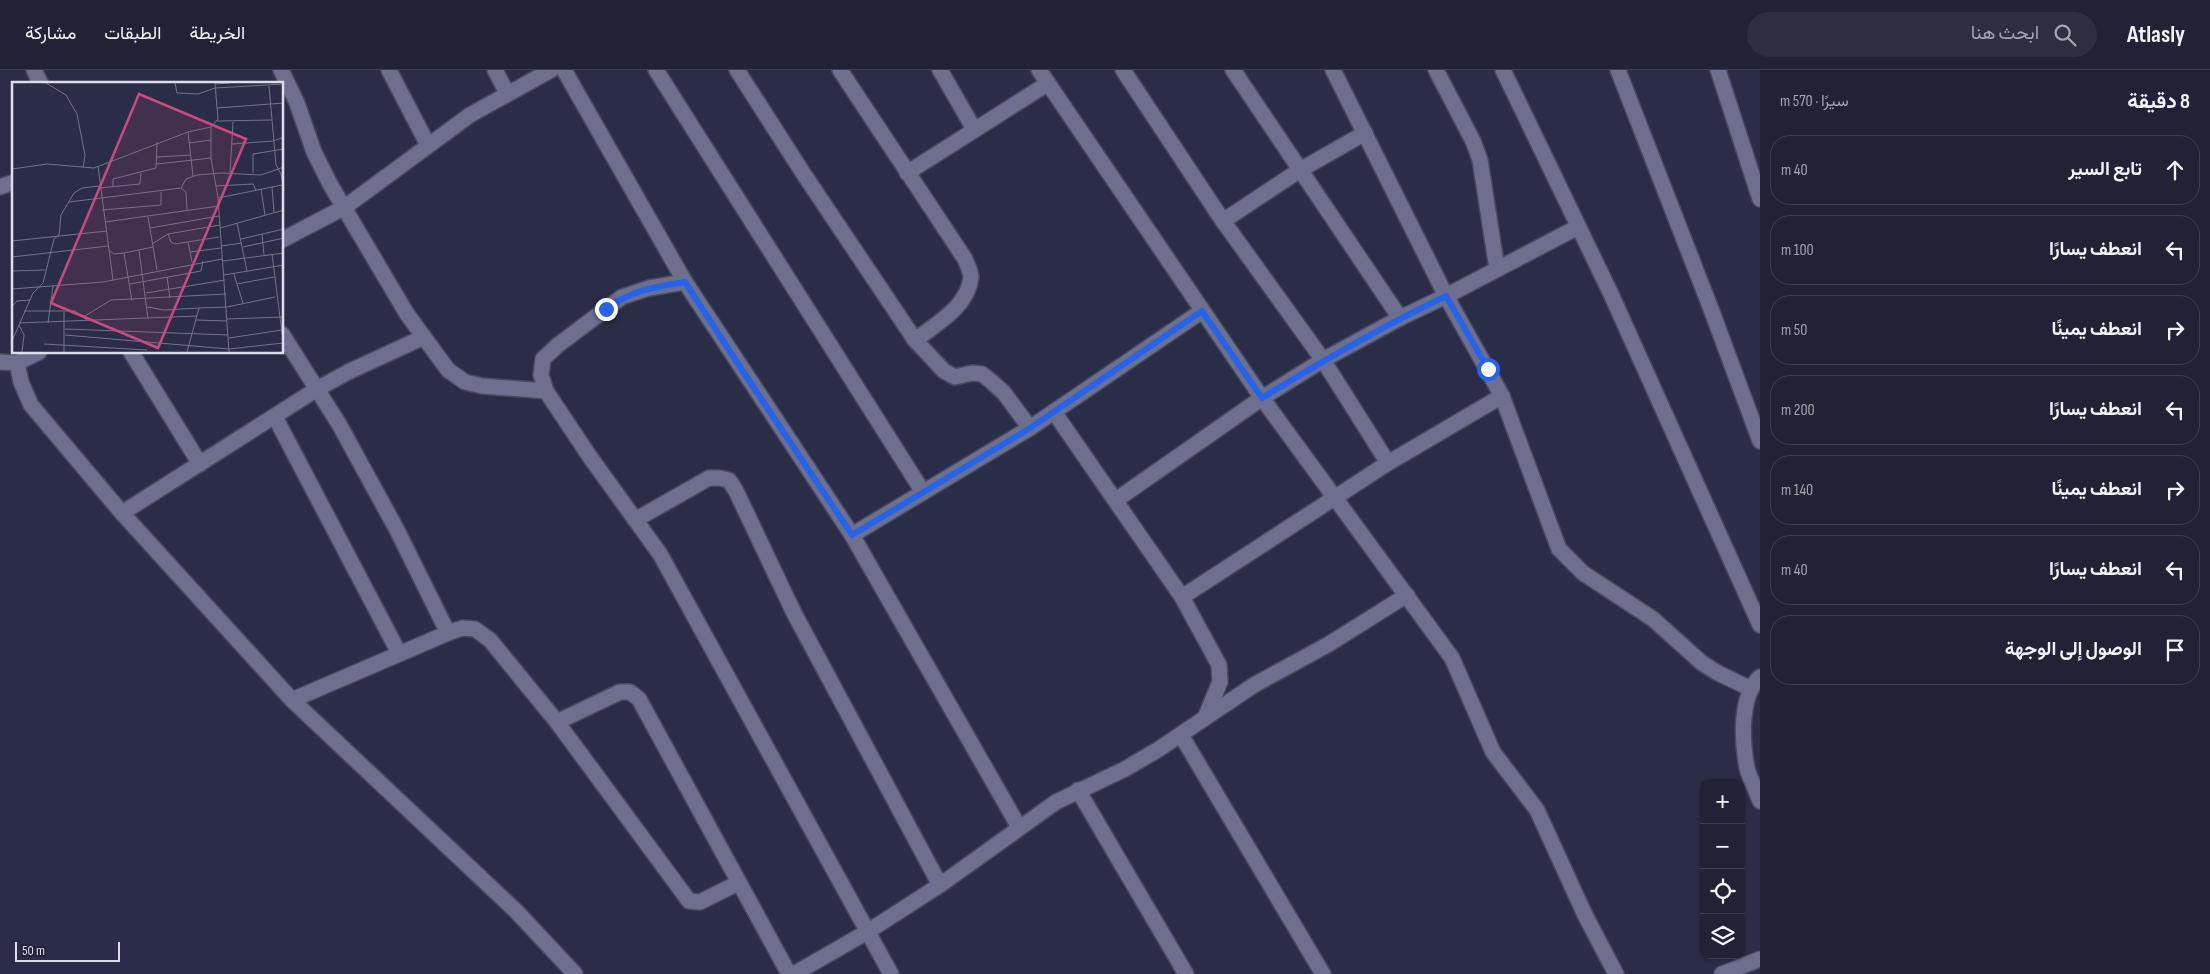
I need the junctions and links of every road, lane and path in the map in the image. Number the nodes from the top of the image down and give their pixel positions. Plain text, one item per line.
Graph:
1 (34, 70) edge
2 (389, 70) edge
3 (495, 70) edge
4 (550, 70) edge
5 (564, 70) edge
6 (656, 70) edge
7 (737, 70) edge
8 (840, 70) edge
9 (940, 70) edge
10 (1039, 70) edge
11 (1123, 70) edge
12 (1233, 70) edge
13 (1333, 70) edge
14 (1436, 70) edge
15 (1503, 70) edge
16 (1618, 70) edge
17 (1718, 70) edge
18 (283, 78) edge
19 (40, 82) edge
20 (1047, 84) junction
21 (507, 93) junction
22 (974, 129) junction
23 (1365, 133) junction
24 (428, 145) junction
25 (1754, 161) edge
26 (1300, 170) junction
27 (907, 173) junction
28 (12, 183) edge
29 (0, 187) edge
30 (1760, 199) edge
31 (345, 207) junction
32 (1223, 221) junction
33 (1578, 227) junction
34 (284, 239) edge
35 (1497, 269) junction
36 (685, 282) junction
37 (1446, 296) junction
38 (1202, 311) junction
39 (1400, 318) junction
40 (284, 337) edge
41 (424, 337) junction
42 (915, 340) junction
43 (35, 354) edge
44 (132, 354) edge
45 (1323, 360) junction
46 (0, 362) edge
47 (17, 363) junction
48 (317, 389) junction
49 (546, 391) junction
50 (1502, 396) junction
51 (1262, 398) junction
52 (1054, 412) junction
53 (275, 417) junction
54 (1030, 428) junction
55 (1760, 441) edge
56 (1388, 463) junction
57 (200, 464) junction
58 (923, 492) junction
59 (1335, 498) junction
60 (1116, 500) junction
61 (122, 514) junction
62 (635, 520) junction
63 (852, 535) junction
64 (1407, 595) junction
65 (1182, 597) junction
66 (1760, 625) edge
67 (448, 633) junction
68 (399, 653) junction
69 (1756, 683) edge
70 (292, 700) junction
71 (1205, 718) junction
72 (557, 722) junction
73 (1181, 735) junction
74 (1078, 790) junction
75 (1760, 801) edge
76 (1018, 827) junction
77 (738, 883) junction
78 (940, 885) junction
79 (867, 932) junction
80 (1760, 959) edge
81 (575, 974) edge
82 (789, 974) edge
83 (794, 974) edge
84 (891, 974) edge
85 (1186, 974) edge
86 (1323, 974) edge
87 (1616, 974) edge
88 (1722, 974) edge

1 - 19 street
2 - 24 street
3 - 21 street
4 - 21 street
5 - 36 street
6 - 58 street
7 - 42 street
8 - 27 street
9 - 22 street
10 - 20 street
11 - 32 street
12 - 26 street
13 - 23 street
14 - 35 street
15 - 33 street
16 - 55 street
17 - 25 street
18 - 31 street
20 - 22 street
20 - 38 street
21 - 24 street
22 - 27 street
23 - 26 street
23 - 37 street
24 - 31 street
25 - 30 street
26 - 32 street
26 - 39 street
27 - 42 street
28 - 29 street
31 - 34 street
31 - 41 street
32 - 45 street
33 - 35 street
33 - 66 street
35 - 37 street
36 - 49 street
36 - 63 street
37 - 39 street
37 - 50 street
38 - 51 street
38 - 52 street
39 - 45 street
40 - 48 street
41 - 48 street
41 - 49 street
42 - 54 street
43 - 47 street
44 - 57 street
45 - 51 street
45 - 56 street
46 - 47 street
47 - 61 street
48 - 53 street
48 - 67 street
49 - 62 street
50 - 56 street
50 - 69 street
51 - 59 street
51 - 60 street
52 - 54 street
52 - 60 street
53 - 57 street
53 - 68 street
54 - 58 street
56 - 59 street
57 - 61 street
58 - 63 street
59 - 64 street
59 - 65 street
60 - 65 street
61 - 70 street
62 - 78 street
62 - 79 street
63 - 76 street
64 - 71 street
64 - 87 street
65 - 71 street
67 - 68 street
67 - 72 street
68 - 70 street
69 - 75 street
70 - 81 street
71 - 73 street
72 - 77 street
72 - 77 street
73 - 74 street
73 - 86 street
74 - 76 street
74 - 85 street
76 - 78 street
77 - 82 street
78 - 79 street
79 - 83 street
79 - 84 street
80 - 88 street

